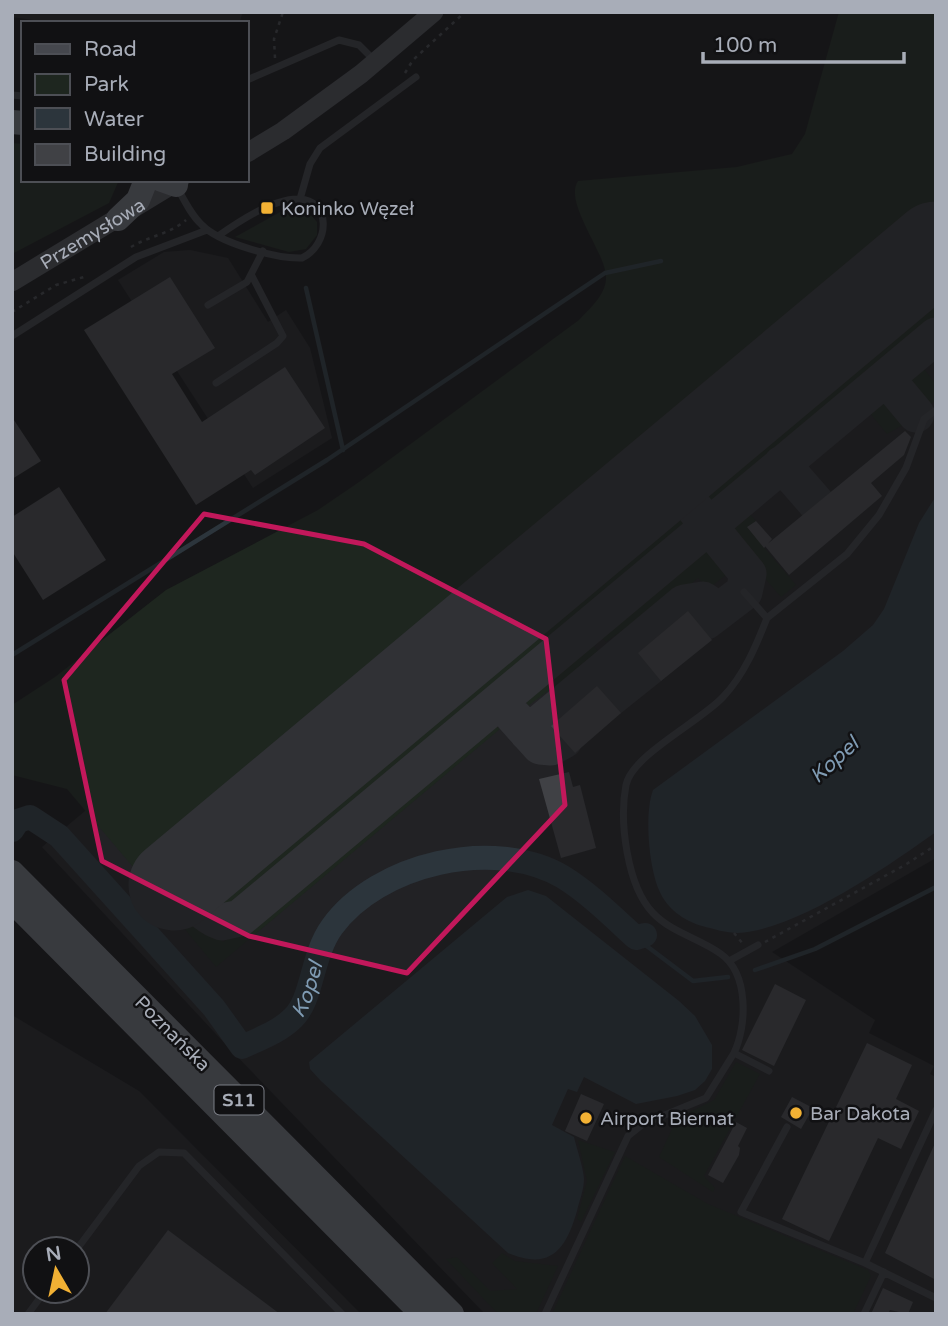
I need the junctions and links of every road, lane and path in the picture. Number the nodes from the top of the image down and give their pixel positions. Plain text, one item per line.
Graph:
1 (283, 12) edge
2 (434, 12) edge
3 (465, 12) edge
4 (376, 62) junction
5 (278, 68) junction
6 (413, 79) joint
7 (248, 80) edge
8 (302, 115) junction
9 (248, 140) edge
10 (248, 152) edge
11 (145, 182) edge
12 (177, 182) edge
13 (179, 182) edge
14 (300, 199) junction
15 (118, 219) junction
16 (187, 220) dead end
17 (207, 230) junction
18 (218, 236) junction
19 (124, 251) dead end
20 (263, 251) junction
21 (93, 271) dead end
22 (252, 276) junction
23 (12, 282) edge
24 (208, 305) dead end
25 (12, 312) edge
26 (12, 335) edge
27 (216, 383) dead end
28 (936, 410) edge
29 (744, 592) dead end
30 (767, 618) junction
31 (936, 845) edge
32 (17, 886) edge
33 (758, 945) joint
34 (729, 961) junction
35 (734, 1053) junction
36 (769, 1071) dead end
37 (936, 1111) edge
38 (787, 1127) dead end
39 (87, 1235) edge
40 (865, 1263) junction
41 (884, 1272) junction
42 (936, 1298) edge
43 (342, 1314) edge
44 (422, 1314) edge
45 (452, 1314) edge
46 (545, 1314) edge
47 (864, 1314) edge

1 - 5 path
2 - 4 street
3 - 6 path
4 - 5 lane
4 - 8 street
5 - 7 lane
6 - 14 lane
8 - 9 street
8 - 10 street
11 - 15 highway
12 - 15 street, Przemysłowa
13 - 17 lane
14 - 18 lane
14 - 20 lane
15 - 23 street, Przemysłowa
16 - 19 path
17 - 18 lane
17 - 26 lane
18 - 20 lane
20 - 22 lane
21 - 25 path
22 - 24 lane
22 - 27 lane
28 - 30 lane
29 - 30 lane
30 - 34 lane
31 - 33 path
32 - 44 highway, Poznańska / S11
32 - 45 highway, Poznańska / S11
33 - 34 lane
34 - 35 lane
35 - 36 lane
35 - 46 lane
37 - 40 lane
38 - 40 lane
39 - 43 lane
40 - 41 lane
41 - 42 lane
41 - 47 lane

